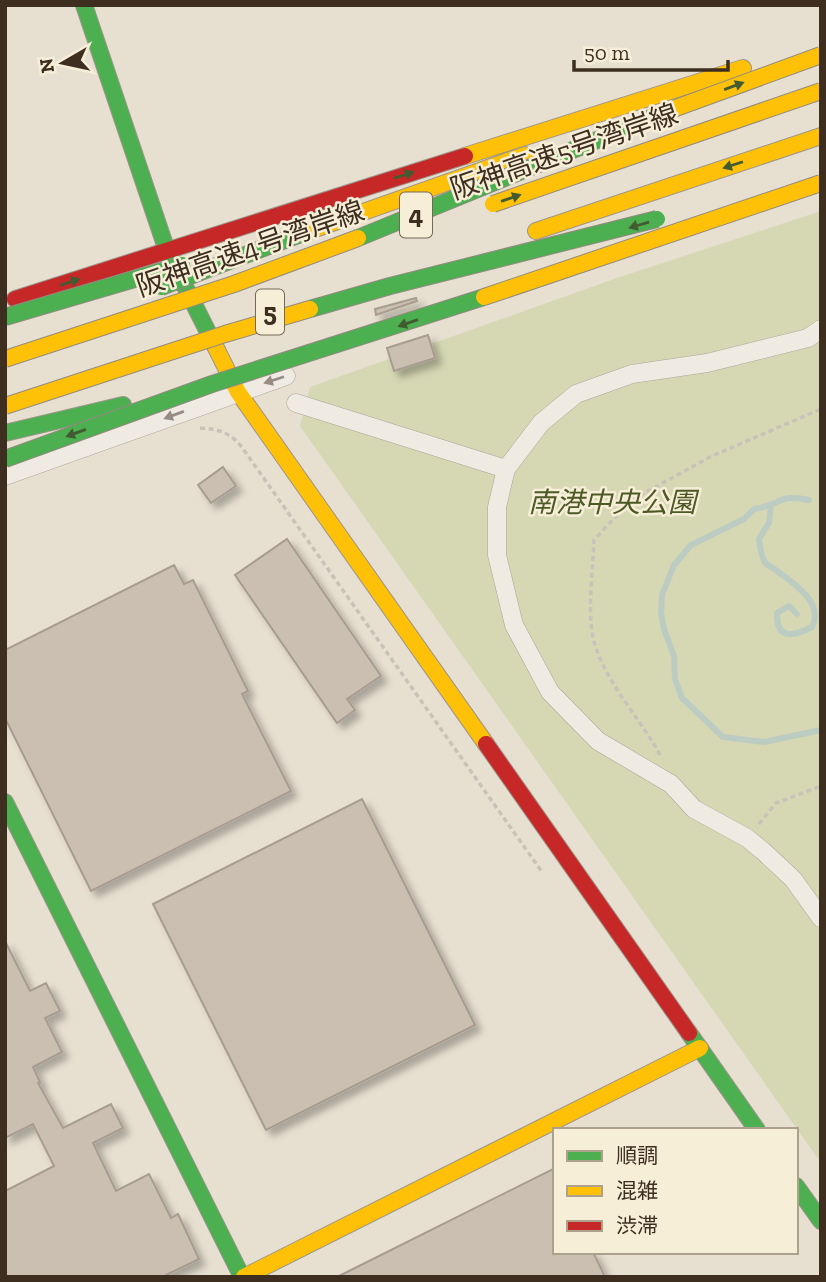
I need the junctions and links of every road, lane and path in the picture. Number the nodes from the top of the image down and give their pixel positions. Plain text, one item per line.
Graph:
1 (84, 5) edge
2 (821, 41) edge
3 (821, 55) edge
4 (723, 75) junction
5 (821, 90) edge
6 (821, 136) edge
7 (821, 167) edge
8 (821, 183) edge
9 (821, 195) edge
10 (701, 207) dead end
11 (481, 208) dead end
12 (677, 214) dead end
13 (442, 221) dead end
14 (523, 234) dead end
15 (298, 235) junction
16 (497, 243) dead end
17 (167, 251) junction
18 (149, 292) dead end
19 (5, 302) edge
20 (5, 317) edge
21 (821, 329) edge
22 (426, 330) dead end
23 (386, 343) dead end
24 (5, 359) edge
25 (5, 368) edge
26 (212, 384) junction
27 (238, 392) junction
28 (5, 397) edge
29 (296, 402) dead end
30 (5, 406) edge
31 (821, 409) edge
32 (194, 429) dead end
33 (5, 433) edge
34 (5, 459) edge
35 (506, 469) junction
36 (5, 476) edge
37 (671, 784) junction
38 (821, 786) edge
39 (5, 802) edge
40 (747, 838) junction
41 (542, 872) dead end
42 (821, 918) edge
43 (700, 1048) junction
44 (756, 1128) edge
45 (798, 1189) edge
46 (821, 1221) edge
47 (243, 1277) edge

1 - 17 main road
2 - 4 main road
24 -> 3 main road, 阪神高速4号湾岸線 / 4, bridge
4 - 15 main road
17 -> 4 main road
11 -> 5 main road, 阪神高速5号湾岸線, bridge
6 -> 14 main road
7 - 10 main road
8 -> 26 main road, bridge
9 - 22 street
12 -> 30 main road, 4, bridge
13 - 25 main road, 阪神高速5号湾岸線 / 5
15 - 18 main road, bridge
15 - 20 main road, bridge
16 - 28 main road, 5
19 -> 17 main road
17 - 27 main road
21 - 35 street
23 -> 27 street
26 - 33 main road, bridge
26 -> 34 main road, bridge
27 -> 36 street
27 - 43 main road
29 - 35 street
31 - 37 path
32 - 41 path
35 - 37 street
37 - 40 street
38 - 40 path
39 - 47 main road
40 - 42 street
43 - 44 main road
43 - 47 main road
45 - 46 main road

